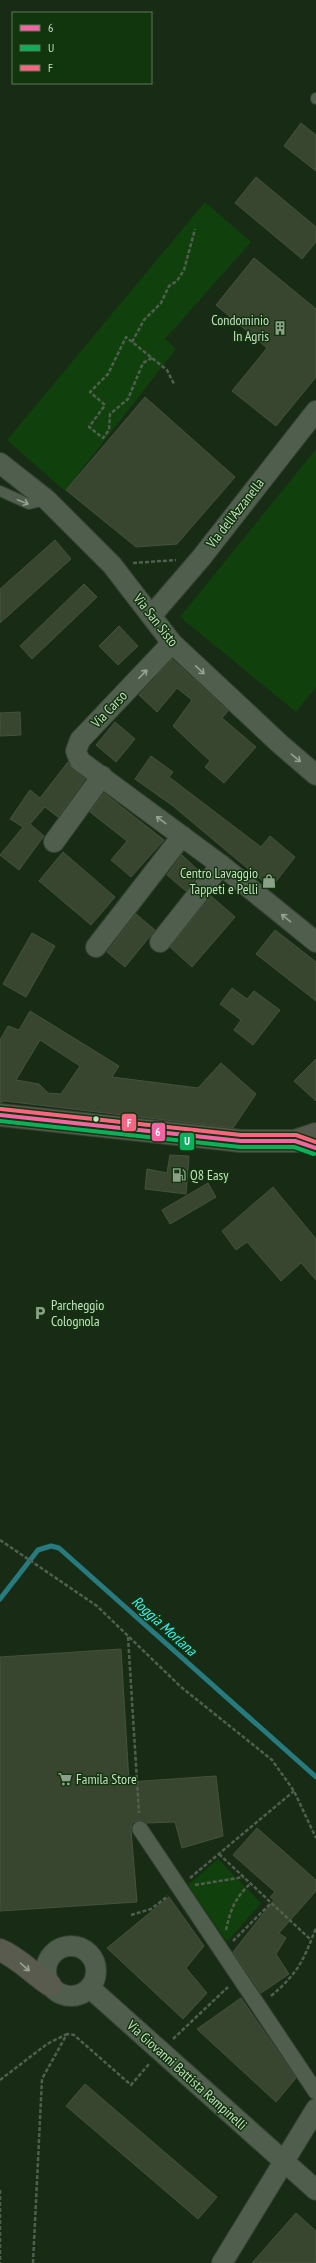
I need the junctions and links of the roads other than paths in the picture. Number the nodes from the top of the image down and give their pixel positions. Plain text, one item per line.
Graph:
1 (316, 410) edge
2 (0, 463) edge
3 (0, 491) edge
4 (47, 500) junction
5 (152, 615) junction
6 (172, 643) junction
7 (316, 775) edge
8 (102, 776) junction
9 (182, 836) junction
10 (54, 842) dead end
11 (221, 865) junction
12 (160, 942) dead end
13 (316, 942) edge
14 (96, 947) dead end
15 (0, 1115) edge
16 (316, 1134) edge
17 (295, 1141) junction
18 (316, 1148) edge
19 (140, 1829) road end
20 (0, 1950) edge
21 (50, 1985) junction
22 (90, 1988) junction
23 (316, 2092) edge
24 (316, 2109) edge
25 (284, 2161) junction
26 (316, 2190) edge
27 (222, 2263) edge

1 - 5 street, Via dell'Azzanella
2 - 4 street, Via San Sisto
3 -> 4 lane
4 - 5 street, Via San Sisto
5 - 6 street, Via San Sisto
6 -> 7 street, Via San Sisto
8 -> 6 street, Via Carso
9 -> 8 street, Via Carso
8 - 10 street
9 - 11 street, Via Carso
9 - 14 street
11 - 12 street
13 -> 11 street, Via Carso
15 - 17 main road
16 - 17 main road
17 - 18 main road
19 - 23 street
20 -> 21 highway
21 - 22 street
21 - 22 street
22 - 25 street, Via Giovanni Battista Rampinelli
24 - 25 street
25 - 26 street, Via Giovanni Battista Rampinelli
25 - 27 street

